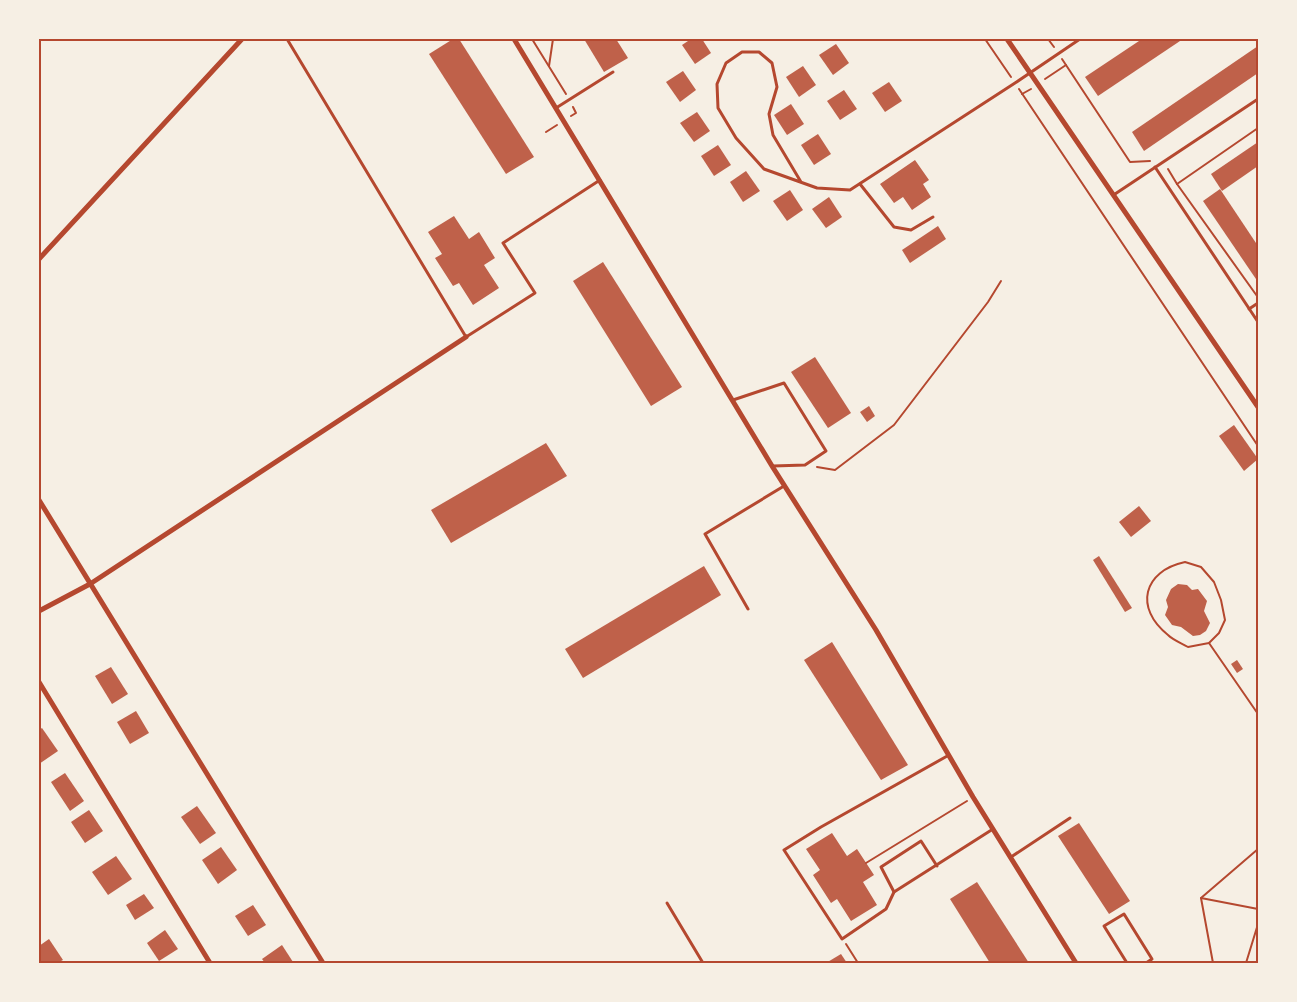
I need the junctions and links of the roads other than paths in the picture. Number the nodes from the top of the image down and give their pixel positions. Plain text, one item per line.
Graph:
1 (242, 39) edge
2 (287, 39) edge
3 (514, 39) edge
4 (1007, 39) edge
5 (1080, 39) edge
6 (613, 72) dead end
7 (1032, 72) junction
8 (1258, 99) edge
9 (556, 108) junction
10 (1155, 167) junction
11 (600, 180) junction
12 (801, 182) junction
13 (860, 184) junction
14 (1115, 194) junction
15 (933, 217) dead end
16 (39, 259) edge
17 (1258, 303) edge
18 (1249, 310) junction
19 (1258, 322) edge
20 (466, 338) junction
21 (733, 400) junction
22 (1258, 407) edge
23 (772, 466) junction
24 (784, 486) junction
25 (39, 500) edge
26 (90, 584) junction
27 (748, 609) dead end
28 (39, 611) edge
29 (39, 682) edge
30 (949, 755) junction
31 (1070, 818) dead end
32 (994, 828) junction
33 (1011, 857) junction
34 (937, 866) junction
35 (894, 892) junction
36 (667, 903) dead end
37 (210, 963) edge
38 (323, 963) edge
39 (703, 963) edge
40 (1076, 963) edge
41 (1127, 963) edge
42 (1146, 963) edge

1 - 16 street
2 - 20 lane
3 - 9 street
4 - 7 street
5 - 7 lane
6 - 9 lane
7 - 13 lane
7 - 14 street
8 - 10 lane
9 - 11 street
10 - 14 lane
10 - 18 lane
11 - 20 lane
11 - 21 street
12 - 12 lane
12 - 13 lane
13 - 15 lane
14 - 22 street
17 - 18 lane
18 - 19 lane
20 - 26 street
21 - 23 street
21 - 23 lane
23 - 24 street
24 - 27 lane
24 - 30 street
25 - 26 street
26 - 28 street
26 - 38 street
29 - 37 street
30 - 32 street
30 - 35 lane
31 - 33 lane
32 - 33 street
32 - 34 lane
33 - 40 street
34 - 35 lane
34 - 35 lane
36 - 39 lane
41 - 42 lane

